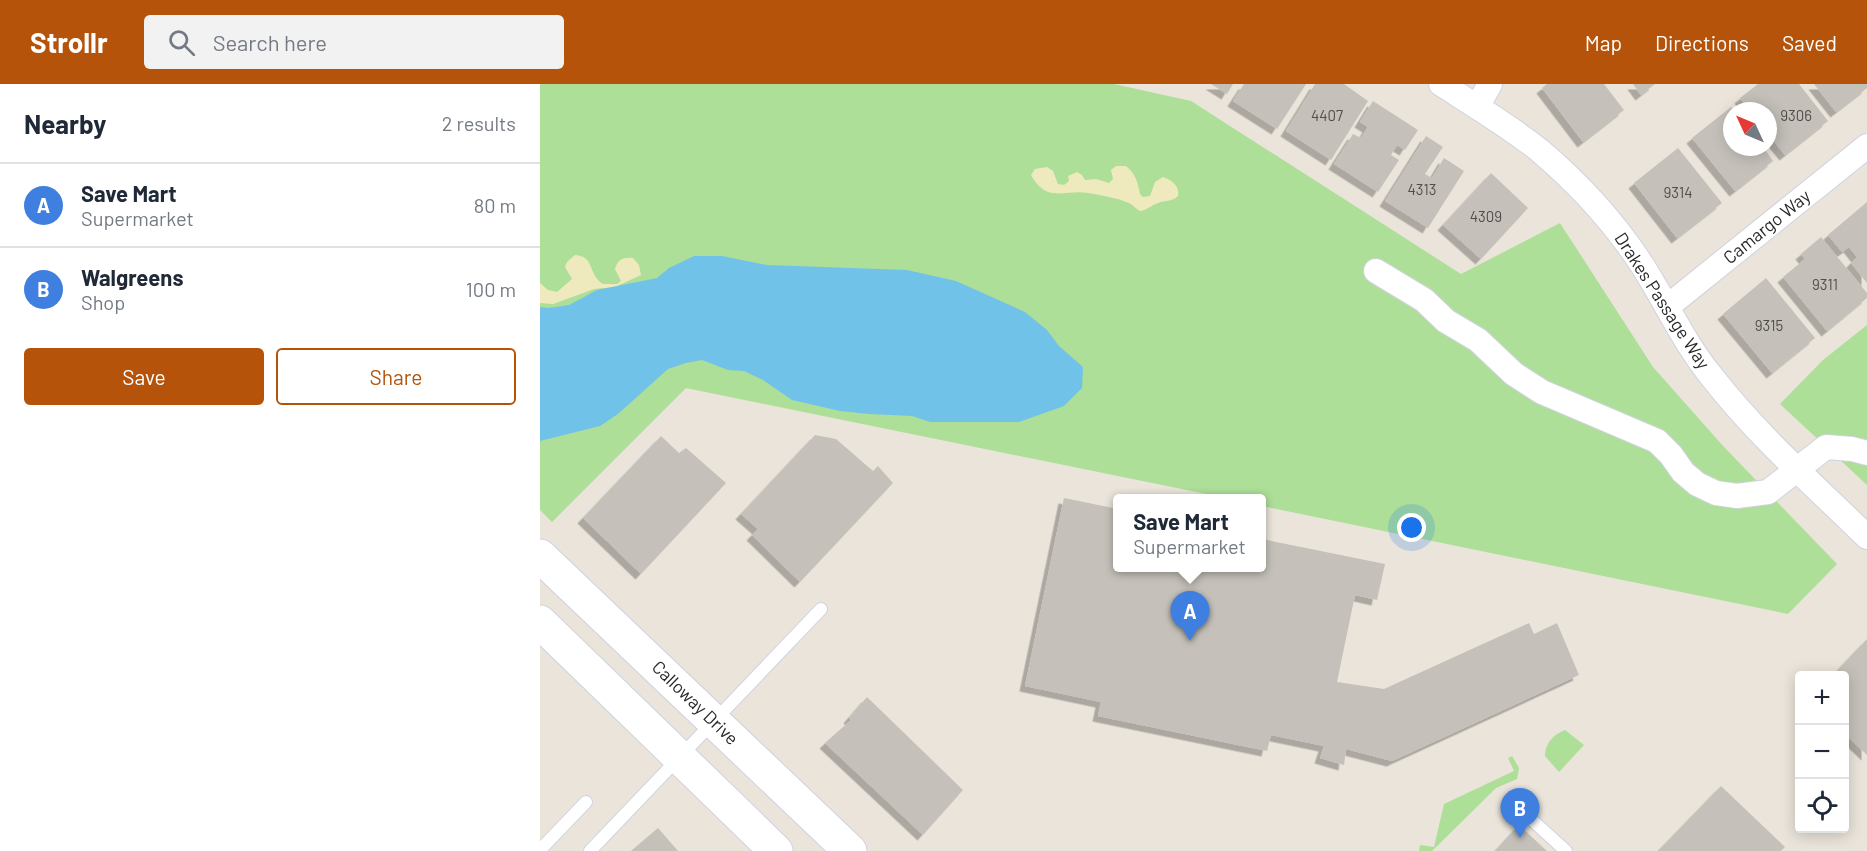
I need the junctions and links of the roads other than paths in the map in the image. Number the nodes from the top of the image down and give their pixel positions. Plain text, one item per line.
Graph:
1 (1441, 84) edge
2 (1490, 84) edge
3 (1477, 107) junction
4 (1867, 146) edge
5 (1376, 271) dead end
6 (1667, 307) junction
7 (1867, 453) edge
8 (1797, 469) junction
9 (1867, 537) edge
10 (540, 556) edge
11 (821, 609) dead end
12 (540, 622) edge
13 (714, 721) junction
14 (680, 756) junction
15 (1510, 800) dead end
16 (585, 802) dead end
17 (540, 850) edge
18 (590, 851) edge
19 (776, 851) edge
20 (850, 851) edge
21 (1566, 851) edge

1 - 3 street, Drakes Passage Way
2 - 3 street
3 - 6 street, Drakes Passage Way
4 - 6 street, Camargo Way
5 - 8 street
6 - 8 street, Drakes Passage Way
7 - 8 street
8 - 9 street, Drakes Passage Way
10 - 13 main road, Calloway Drive
11 - 13 lane
12 - 14 main road
13 - 14 lane
13 - 20 main road, Calloway Drive
14 - 18 lane
14 - 19 main road
15 - 21 lane
16 - 17 lane

